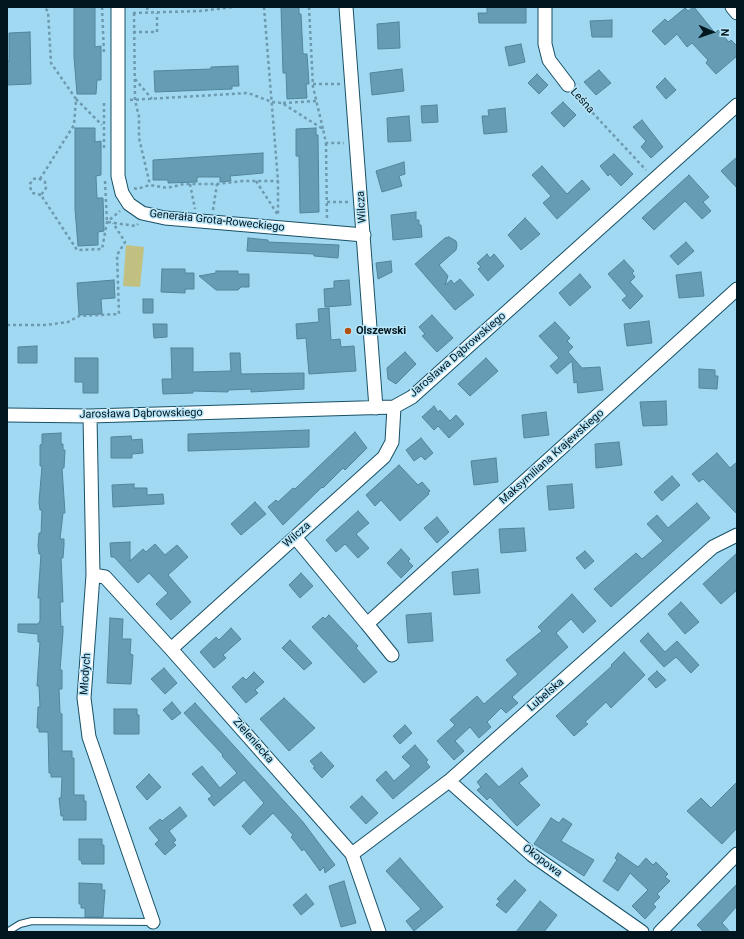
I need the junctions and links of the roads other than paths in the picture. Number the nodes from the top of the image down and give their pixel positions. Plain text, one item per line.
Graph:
1 (346, 7) edge
2 (545, 7) edge
3 (732, 7) edge
4 (118, 10) edge
5 (737, 13) edge
6 (568, 85) road end
7 (737, 105) edge
8 (364, 235) junction
9 (737, 289) edge
10 (394, 407) junction
11 (376, 408) junction
12 (7, 415) edge
13 (90, 416) junction
14 (737, 535) edge
15 (295, 537) junction
16 (93, 575) junction
17 (367, 624) junction
18 (172, 649) junction
19 (392, 655) dead end
20 (449, 781) junction
21 (352, 854) junction
22 (737, 854) edge
23 (153, 922) joint
24 (7, 932) edge
25 (379, 932) edge
26 (642, 932) edge
27 (660, 932) edge

1 - 8 street, Wilcza
2 - 6 street, Leśna
3 - 5 street
4 - 8 street, Generała Grota-Roweckiego
7 - 10 street, Jarosława Dąbrowskiego
8 - 11 street, Wilcza
9 - 17 street, Maksymiliana Krajewskiego
10 - 11 street, Jarosława Dąbrowskiego
10 - 15 street, Wilcza
11 - 13 street, Jarosława Dąbrowskiego
12 - 13 street, Jarosława Dąbrowskiego
13 - 16 street, Młodych
14 - 20 street, Lubelska
15 - 17 street
15 - 18 street, Wilcza
16 - 18 street, Zieleniecka
16 - 23 street, Młodych
17 - 19 street
18 - 21 street, Zieleniecka
20 - 21 street, Lubelska
20 - 26 street, Okopowa
21 - 25 street, Zieleniecka
22 - 27 street
23 - 24 lane

